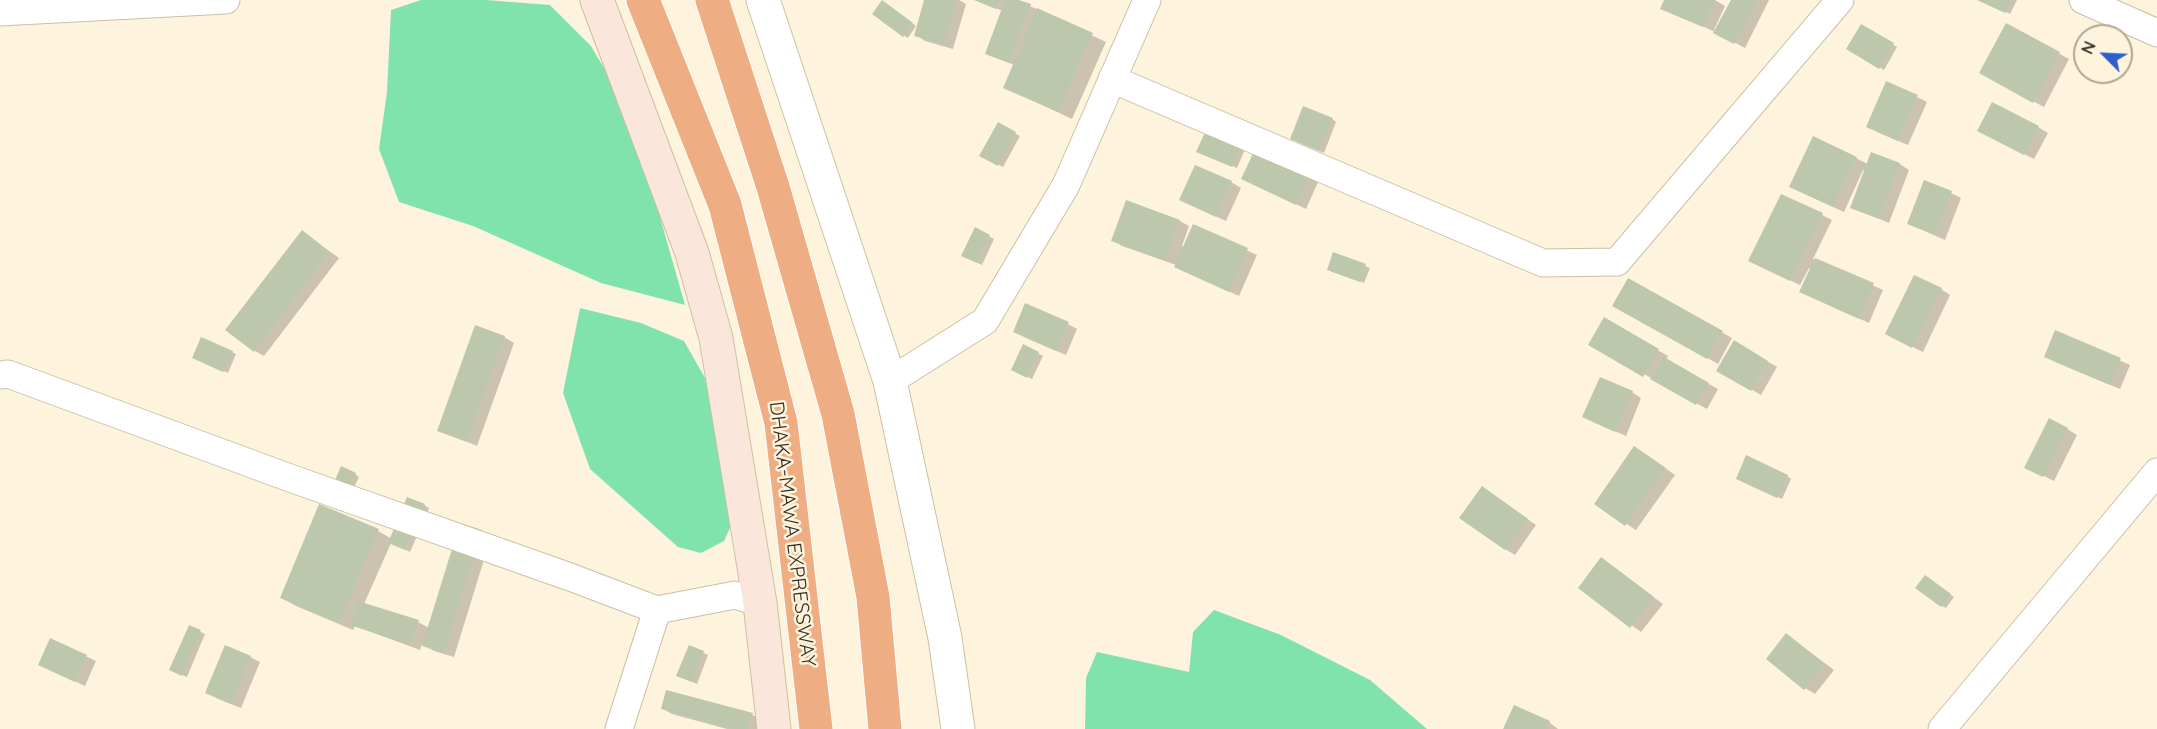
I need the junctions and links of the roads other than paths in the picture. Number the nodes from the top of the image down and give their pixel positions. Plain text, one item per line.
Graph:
1 (226, 0) edge
2 (597, 0) edge
3 (643, 0) edge
4 (712, 0) edge
5 (764, 0) edge
6 (1147, 0) edge
7 (1840, 0) edge
8 (2083, 0) edge
9 (0, 12) edge
10 (2157, 33) edge
11 (1112, 79) junction
12 (0, 375) edge
13 (890, 381) junction
14 (2157, 472) edge
15 (760, 603) junction
16 (657, 610) junction
17 (618, 729) edge
18 (774, 729) edge
19 (816, 729) edge
20 (885, 729) edge
21 (958, 729) edge
22 (1942, 729) edge

1 - 9 street
2 - 15 main road
3 - 19 highway, DHAKA-MAWA EXPRESSWAY
4 - 20 highway
5 - 13 street
6 - 11 street
7 - 11 street
8 - 10 street
11 - 13 street
12 - 16 street
13 - 21 street
14 - 22 street
15 - 16 street
15 - 18 main road
16 - 17 street

